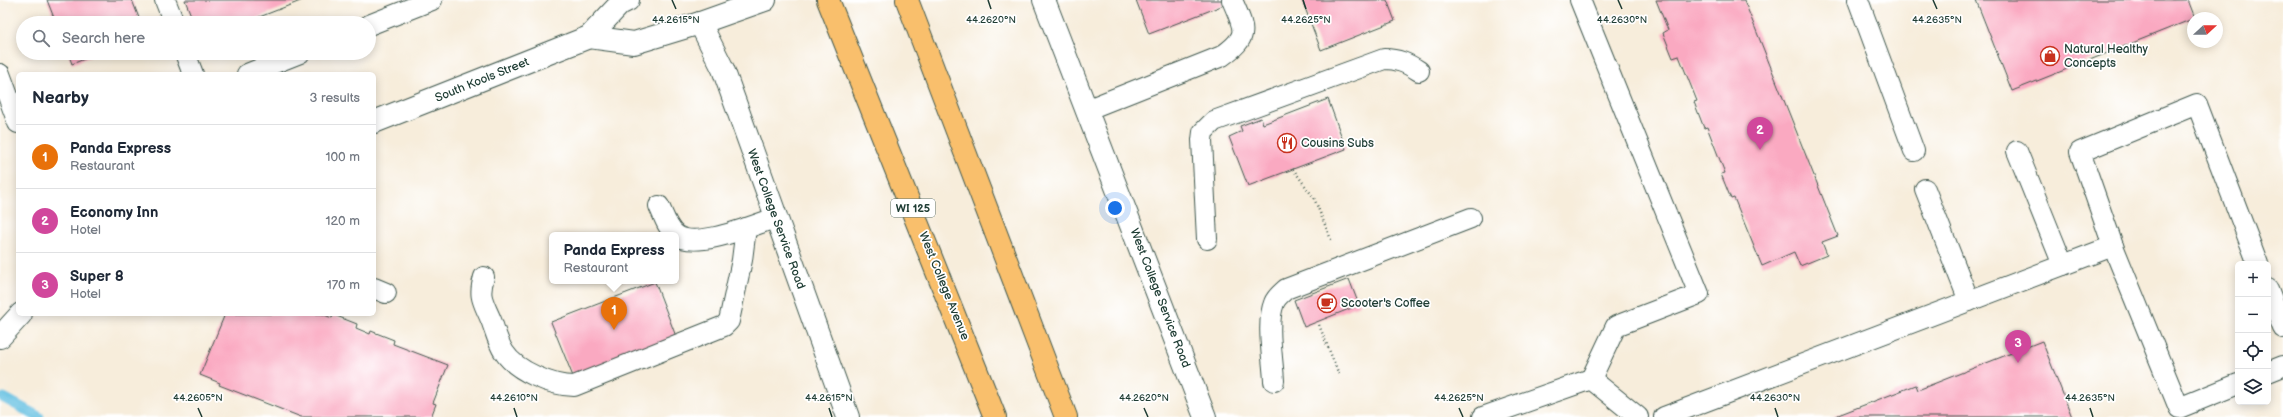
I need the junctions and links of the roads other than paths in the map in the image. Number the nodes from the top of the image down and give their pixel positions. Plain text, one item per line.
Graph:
1 (165, 0) edge
2 (432, 0) edge
3 (628, 0) edge
4 (765, 0) edge
5 (828, 0) edge
6 (907, 0) edge
7 (1044, 0) edge
8 (1232, 0) edge
9 (1580, 0) edge
10 (1858, 0) edge
11 (171, 16) edge
12 (376, 22) edge
13 (700, 23) junction
14 (589, 37) junction
15 (188, 60) edge
16 (282, 60) edge
17 (1418, 71) dead end
18 (192, 72) edge
19 (252, 72) edge
20 (0, 74) edge
21 (1086, 110) junction
22 (16, 118) edge
23 (376, 121) edge
24 (1914, 151) dead end
25 (2017, 151) dead end
26 (1925, 189) dead end
27 (659, 206) dead end
28 (775, 218) junction
29 (1471, 218) dead end
30 (746, 228) junction
31 (673, 232) edge
32 (679, 236) edge
33 (1207, 239) dead end
34 (2113, 246) junction
35 (2257, 261) edge
36 (2063, 265) junction
37 (484, 276) dead end
38 (2271, 297) edge
39 (1969, 301) junction
40 (19, 316) edge
41 (2283, 328) edge
42 (0, 337) edge
43 (2283, 366) edge
44 (2271, 371) edge
45 (1591, 379) junction
46 (1274, 381) dead end
47 (2235, 385) edge
48 (848, 417) edge
49 (995, 417) edge
50 (1066, 417) edge
51 (1205, 417) edge
52 (1483, 417) edge
53 (1638, 417) edge
54 (1664, 417) edge

1 - 11 lane
2 - 12 lane
3 - 14 street, South Kools Street
4 - 13 street, South Kools Street
5 - 49 main road, West College Avenue / WI 125
6 - 50 main road
7 - 21 street, West College Service Road
8 - 21 lane
9 - 45 lane
10 - 24 lane
13 - 14 street, South Kools Street
13 - 28 street, West College Service Road
14 - 23 street, South Kools Street
15 - 18 lane
16 - 19 lane
17 - 33 lane
20 - 22 lane
21 - 51 street, West College Service Road
25 - 36 lane
26 - 39 lane
27 - 31 lane
28 - 30 lane
28 - 48 street, West College Service Road
29 - 46 lane
30 - 32 lane
30 - 37 lane
34 - 35 lane
34 - 36 lane
34 - 47 lane
36 - 39 lane
38 - 41 lane
39 - 54 lane
40 - 42 street
43 - 44 lane
45 - 52 lane
45 - 53 lane

